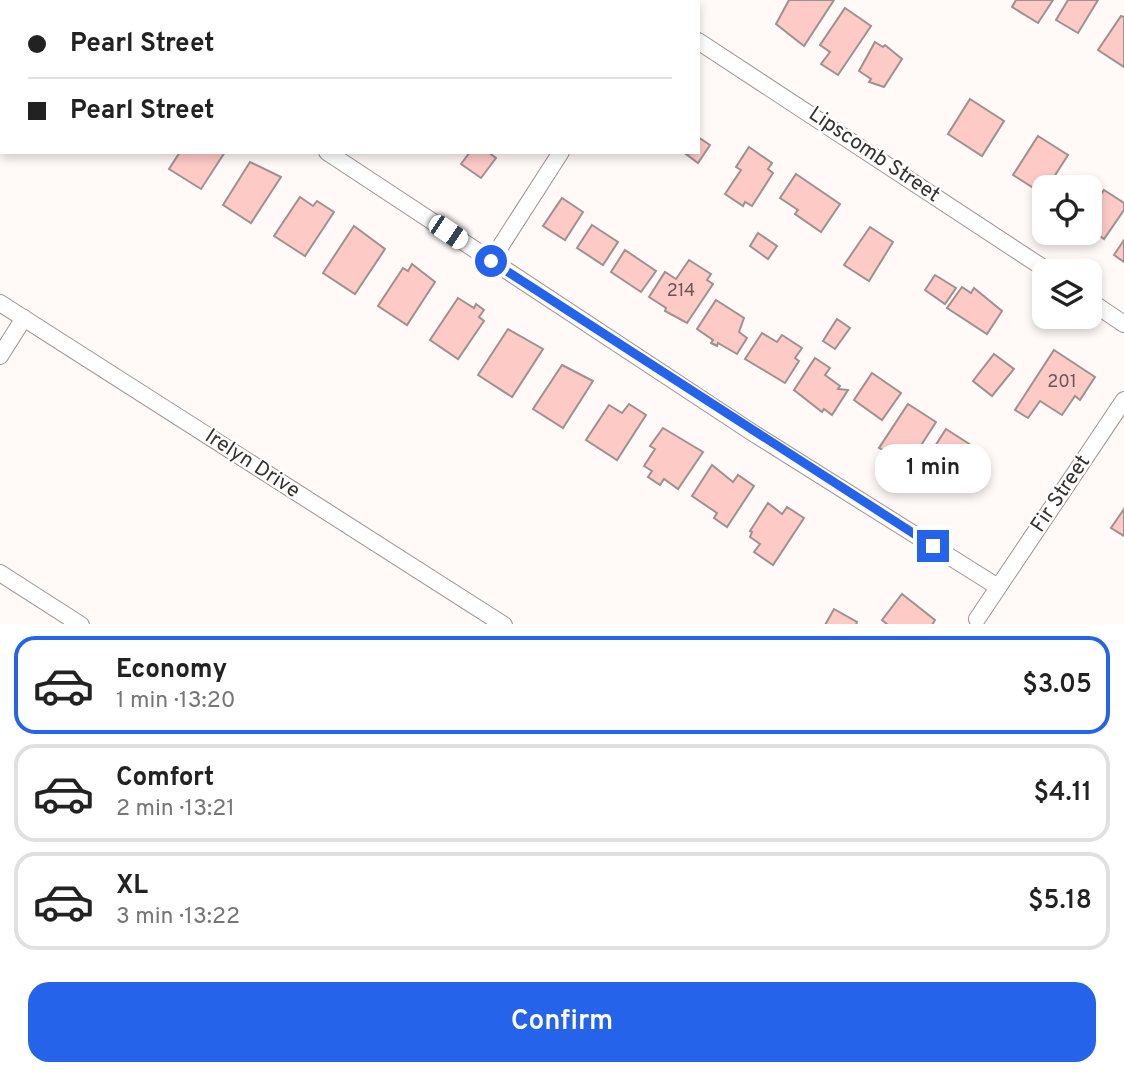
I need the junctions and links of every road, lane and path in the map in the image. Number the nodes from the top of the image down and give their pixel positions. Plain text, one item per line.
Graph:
1 (700, 42) edge
2 (330, 154) edge
3 (560, 154) edge
4 (1032, 260) edge
5 (491, 261) junction
6 (0, 303) edge
7 (1102, 309) edge
8 (24, 318) junction
9 (1124, 324) edge
10 (0, 356) edge
11 (1124, 400) edge
12 (0, 573) edge
13 (998, 587) junction
14 (977, 619) dead end
15 (79, 624) edge
16 (502, 624) edge

1 - 4 street, Lipscomb Street
2 - 5 street
3 - 5 street
5 - 13 street
6 - 8 street, Irelyn Drive
7 - 9 street
8 - 10 street
8 - 16 street, Irelyn Drive
11 - 13 street, Fir Street
12 - 15 street
13 - 14 street, Fir Street

